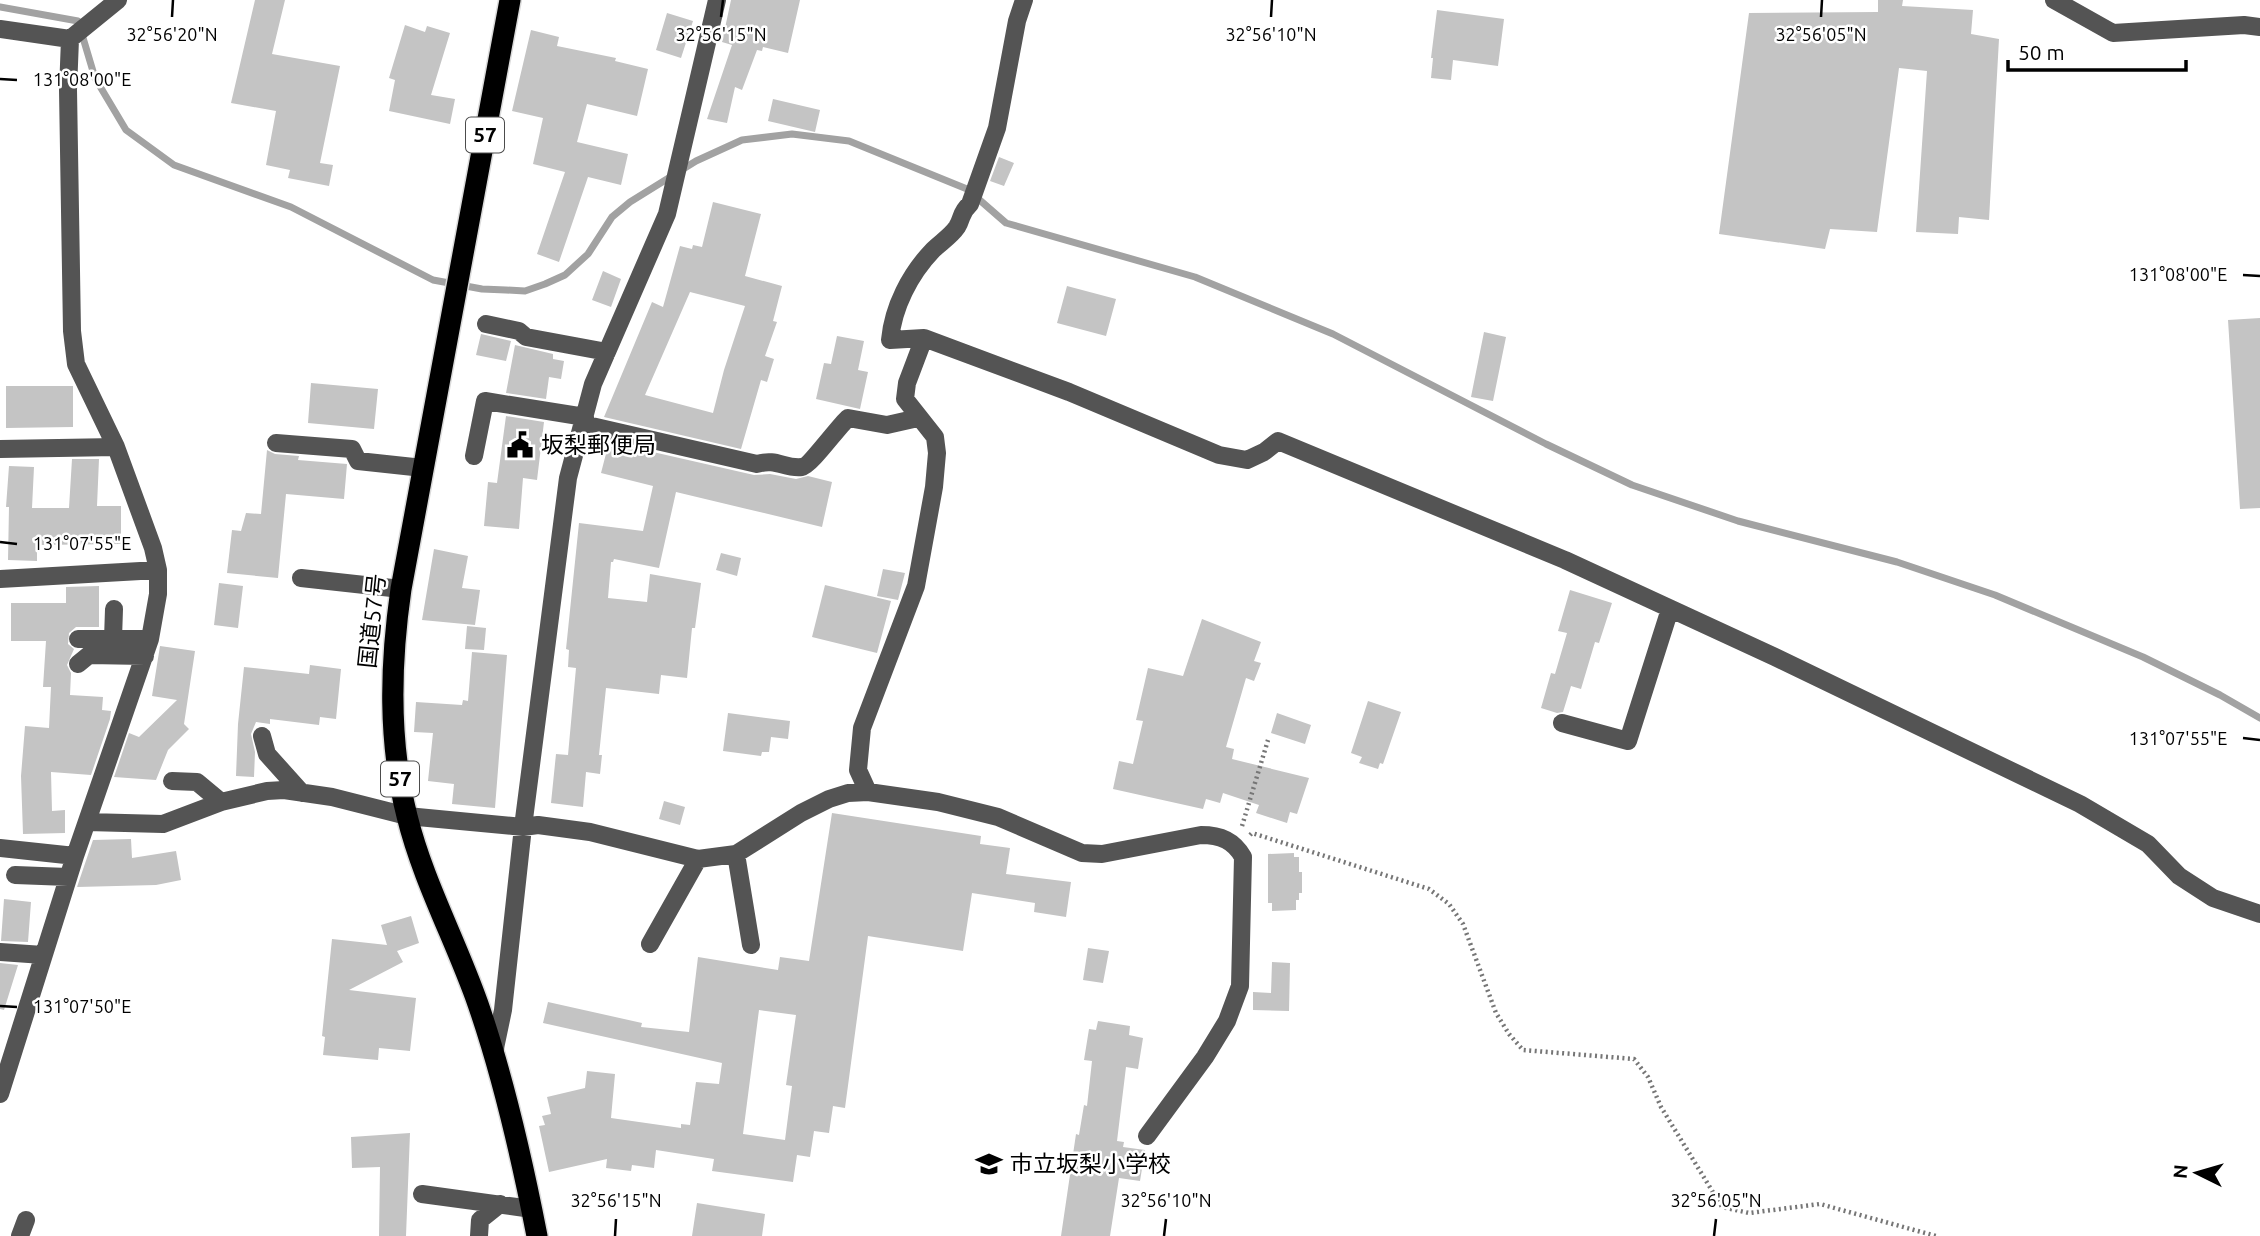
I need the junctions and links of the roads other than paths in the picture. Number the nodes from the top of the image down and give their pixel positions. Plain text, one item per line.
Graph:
1 (118, 0) edge
2 (510, 0) edge
3 (717, 0) edge
4 (1024, 0) edge
5 (2054, 0) edge
6 (2260, 27) edge
7 (0, 29) edge
8 (70, 39) junction
9 (486, 324) dead end
10 (924, 338) junction
11 (607, 352) junction
12 (918, 418) junction
13 (584, 421) junction
14 (276, 443) dead end
15 (116, 447) junction
16 (0, 449) edge
17 (474, 456) dead end
18 (423, 468) junction
19 (158, 570) junction
20 (301, 578) dead end
21 (0, 579) edge
22 (401, 589) junction
23 (114, 609) dead end
24 (1670, 609) junction
25 (78, 639) dead end
26 (113, 639) junction
27 (148, 648) junction
28 (78, 664) dead end
29 (1562, 723) dead end
30 (262, 736) dead end
31 (172, 781) dead end
32 (868, 792) junction
33 (302, 793) junction
34 (221, 802) junction
35 (407, 816) junction
36 (87, 822) junction
37 (523, 827) junction
38 (0, 849) edge
39 (736, 854) junction
40 (75, 856) junction
41 (698, 859) junction
42 (15, 875) dead end
43 (68, 877) junction
44 (2260, 914) edge
45 (650, 944) dead end
46 (751, 945) dead end
47 (0, 951) edge
48 (43, 955) junction
49 (494, 1053) junction
50 (0, 1094) edge
51 (1147, 1136) dead end
52 (422, 1194) dead end
53 (499, 1205) junction
54 (532, 1209) junction
55 (479, 1236) edge
56 (537, 1236) edge

1 - 8 street
2 - 18 highway, 国道57号 / 57
3 - 11 street
4 - 10 street
5 - 6 street
7 - 8 street
8 - 15 street
9 - 11 street
10 - 12 street
10 - 24 street
11 - 13 street
12 - 13 street
12 - 32 street
13 - 17 street
13 - 37 street
14 - 18 street
15 - 16 street
15 - 19 street
18 - 22 highway, 国道57号 / 57
19 - 21 street
19 - 27 street
20 - 22 street
22 - 35 highway, 国道57号 / 57
23 - 26 street
24 - 29 street
24 - 44 street
25 - 26 street
26 - 27 street
27 - 28 street
27 - 36 street
30 - 33 street
31 - 34 street
32 - 39 street
32 - 51 street
33 - 34 street
33 - 35 street
34 - 36 street
35 - 37 street
35 - 49 highway, 国道57号 / 57
36 - 40 street
37 - 41 street
37 - 49 street
38 - 40 street
39 - 41 street
39 - 46 street
40 - 43 street
41 - 45 street
42 - 43 street
43 - 48 street
47 - 48 street
48 - 50 street
49 - 54 highway, 国道57号 / 57
52 - 53 street
53 - 54 street
53 - 55 street
54 - 56 highway, 国道57号 / 57

